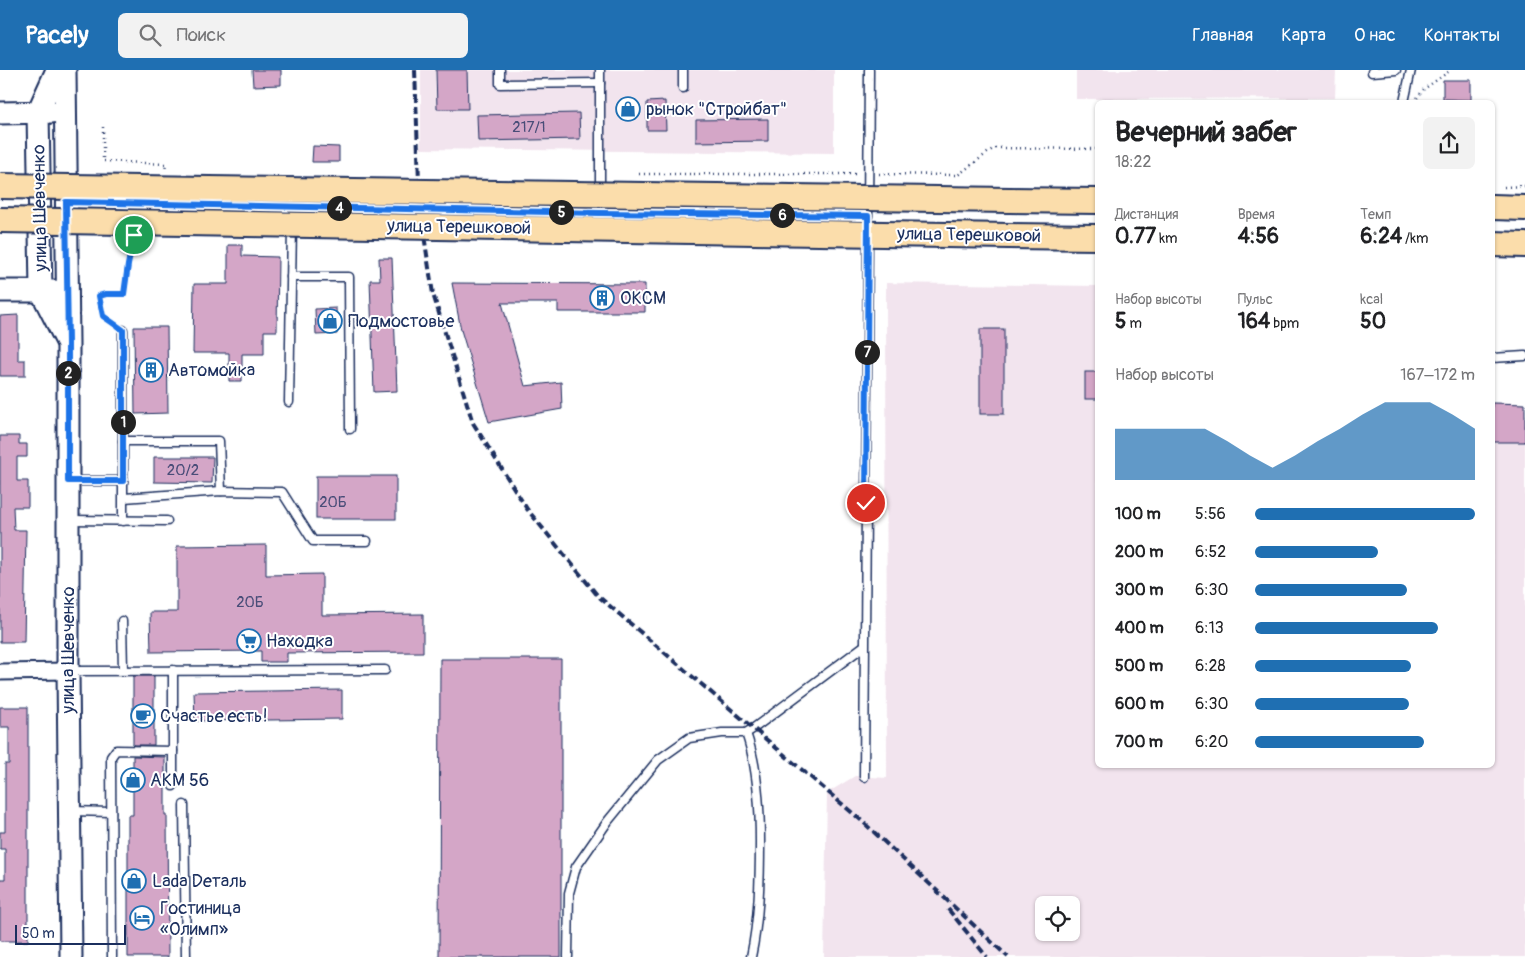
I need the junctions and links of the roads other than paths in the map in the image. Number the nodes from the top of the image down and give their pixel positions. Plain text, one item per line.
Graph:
1 (57, 70) edge
2 (65, 70) edge
3 (500, 70) edge
4 (600, 70) edge
5 (683, 70) edge
6 (869, 70) edge
7 (1396, 70) edge
8 (1411, 70) edge
9 (1372, 72) dead end
10 (600, 83) junction
11 (683, 88) dead end
12 (1404, 100) edge
13 (38, 112) junction
14 (64, 112) junction
15 (0, 113) edge
16 (0, 186) edge
17 (1497, 197) edge
18 (1095, 201) edge
19 (66, 202) junction
20 (292, 207) junction
21 (1525, 208) edge
22 (600, 213) junction
23 (868, 216) junction
24 (0, 220) edge
25 (1095, 237) edge
26 (1495, 244) edge
27 (1525, 245) edge
28 (291, 277) junction
29 (0, 291) edge
30 (41, 291) junction
31 (68, 291) junction
32 (123, 330) road end
33 (68, 344) junction
34 (1525, 356) edge
35 (1495, 358) edge
36 (289, 402) dead end
37 (350, 428) dead end
38 (123, 441) junction
39 (68, 481) junction
40 (123, 481) junction
41 (221, 491) junction
42 (124, 498) junction
43 (68, 520) junction
44 (123, 520) junction
45 (167, 521) dead end
46 (367, 541) dead end
47 (122, 621) dead end
48 (864, 646) junction
49 (123, 670) junction
50 (173, 670) junction
51 (385, 670) dead end
52 (68, 671) junction
53 (0, 672) edge
54 (746, 732) junction
55 (173, 751) junction
56 (864, 777) dead end
57 (173, 786) dead end
58 (184, 805) dead end
59 (71, 811) junction
60 (111, 812) junction
61 (71, 957) edge
62 (112, 957) edge
63 (186, 957) edge
64 (568, 957) edge
65 (751, 957) edge

1 - 13 main road, улица Шевченко
2 - 14 main road, улица Шевченко
3 - 10 lane
4 - 10 lane
5 - 11 lane
6 - 23 lane
7 - 9 lane
8 - 12 lane
10 - 22 lane
13 - 14 main road
13 - 15 main road
13 - 30 main road, улица Шевченко
14 - 19 main road, улица Шевченко
16 - 18 main road, улица Терешковой, bridge
17 - 21 main road
19 - 20 lane
19 - 31 main road, улица Шевченко
20 - 22 lane
20 - 28 lane
22 - 23 lane
23 - 48 lane
24 - 25 main road, улица Терешковой, bridge
26 - 27 main road
28 - 36 lane
28 - 37 lane
29 - 30 main road
30 - 31 main road
30 - 33 main road, улица Шевченко
31 - 33 main road, улица Шевченко
32 - 38 lane
33 - 39 main road, улица Шевченко
34 - 35 lane
38 - 40 lane
38 - 41 lane
39 - 40 lane
39 - 43 main road, улица Шевченко
40 - 42 lane
41 - 42 lane
41 - 46 lane
42 - 44 lane
43 - 44 lane
43 - 52 main road, улица Шевченко
44 - 45 lane
47 - 49 lane
48 - 54 lane
48 - 56 lane
49 - 50 lane
49 - 52 lane
50 - 51 lane
50 - 55 lane
52 - 53 street
52 - 59 main road, улица Шевченко
54 - 64 lane
54 - 65 lane
55 - 57 lane
55 - 60 lane
58 - 63 lane
59 - 60 lane
59 - 61 main road, улица Шевченко
60 - 62 lane

